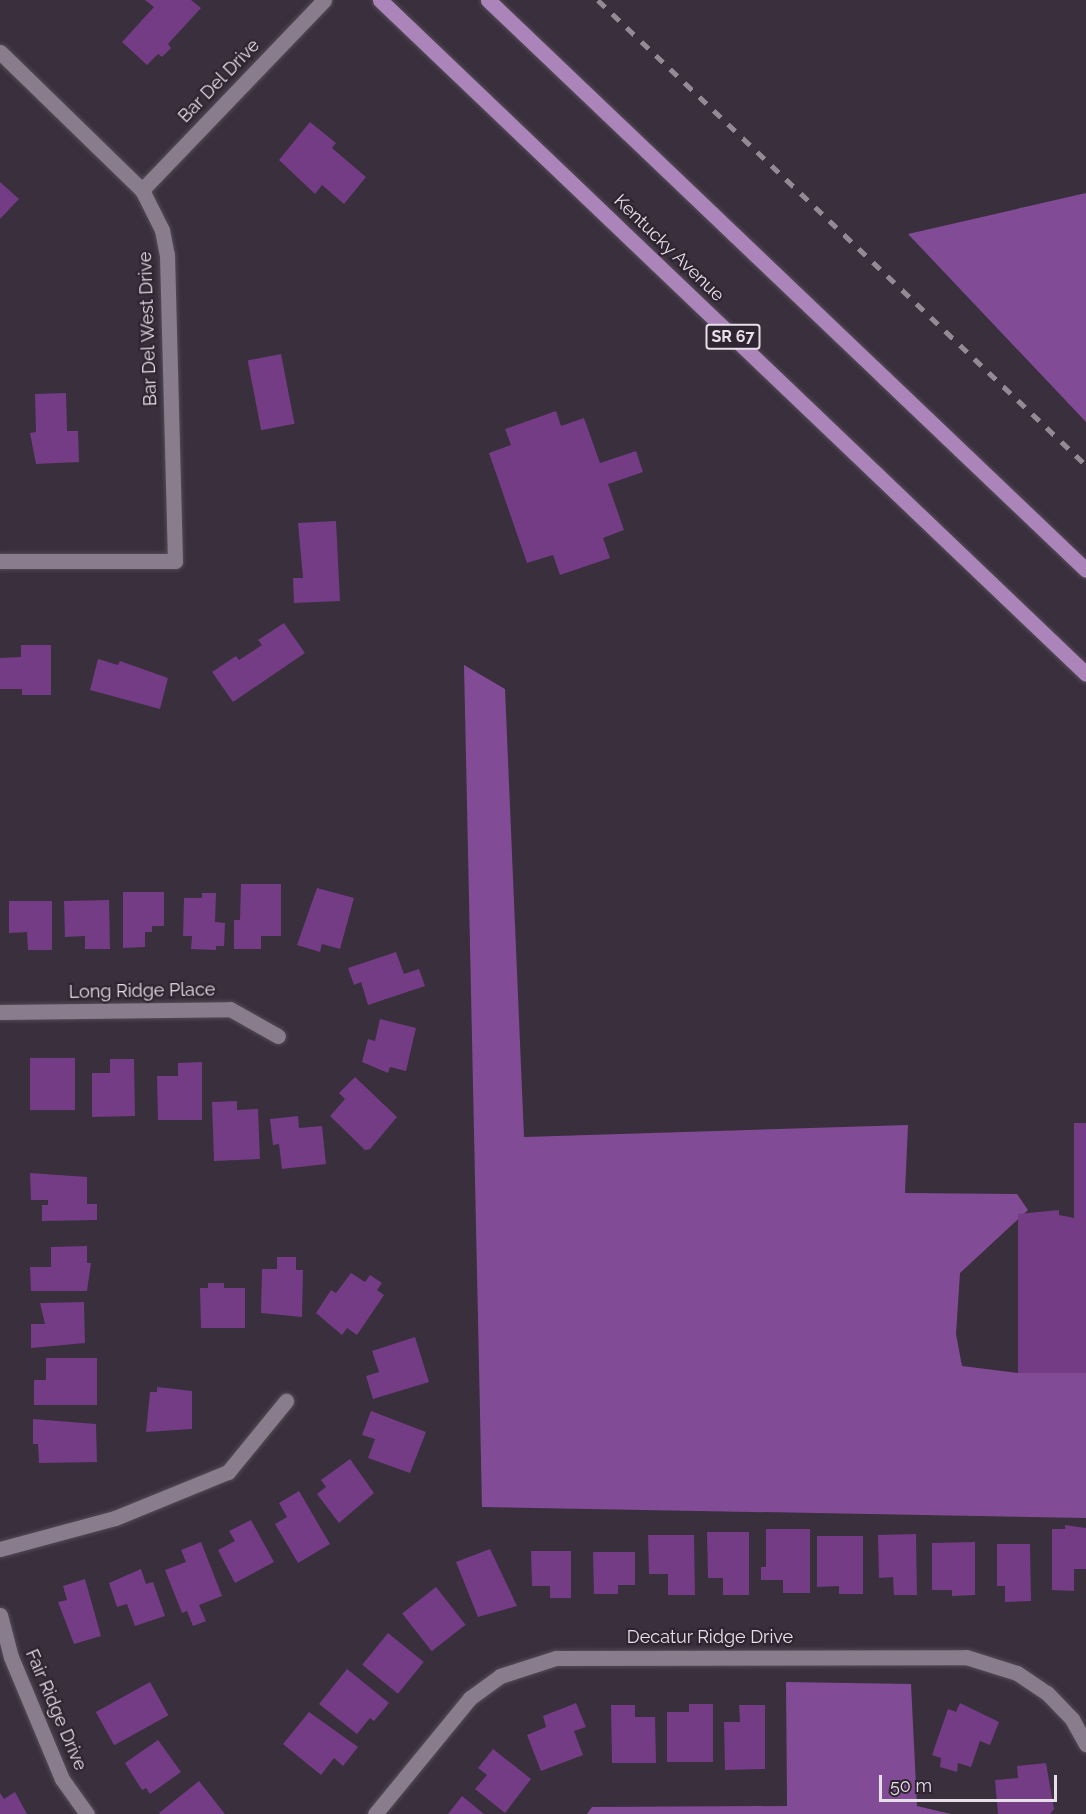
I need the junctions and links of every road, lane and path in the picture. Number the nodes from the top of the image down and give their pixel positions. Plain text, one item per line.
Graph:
1 (324, 0) edge
2 (380, 0) edge
3 (488, 0) edge
4 (0, 52) edge
5 (142, 190) junction
6 (0, 561) edge
7 (1086, 570) edge
8 (1086, 674) edge
9 (0, 1012) edge
10 (278, 1036) dead end
11 (286, 1401) dead end
12 (0, 1549) edge
13 (0, 1615) edge
14 (1084, 1739) edge
15 (87, 1814) edge
16 (375, 1814) edge

1 - 5 street, Bar Del Drive
2 - 8 main road, Kentucky Avenue / SR 67
3 - 7 main road
4 - 5 street, Bar Del West Drive
5 - 6 street, Bar Del West Drive
9 - 10 street, Long Ridge Place
11 - 12 street
13 - 15 street, Fair Ridge Drive
14 - 16 street, Decatur Ridge Drive

